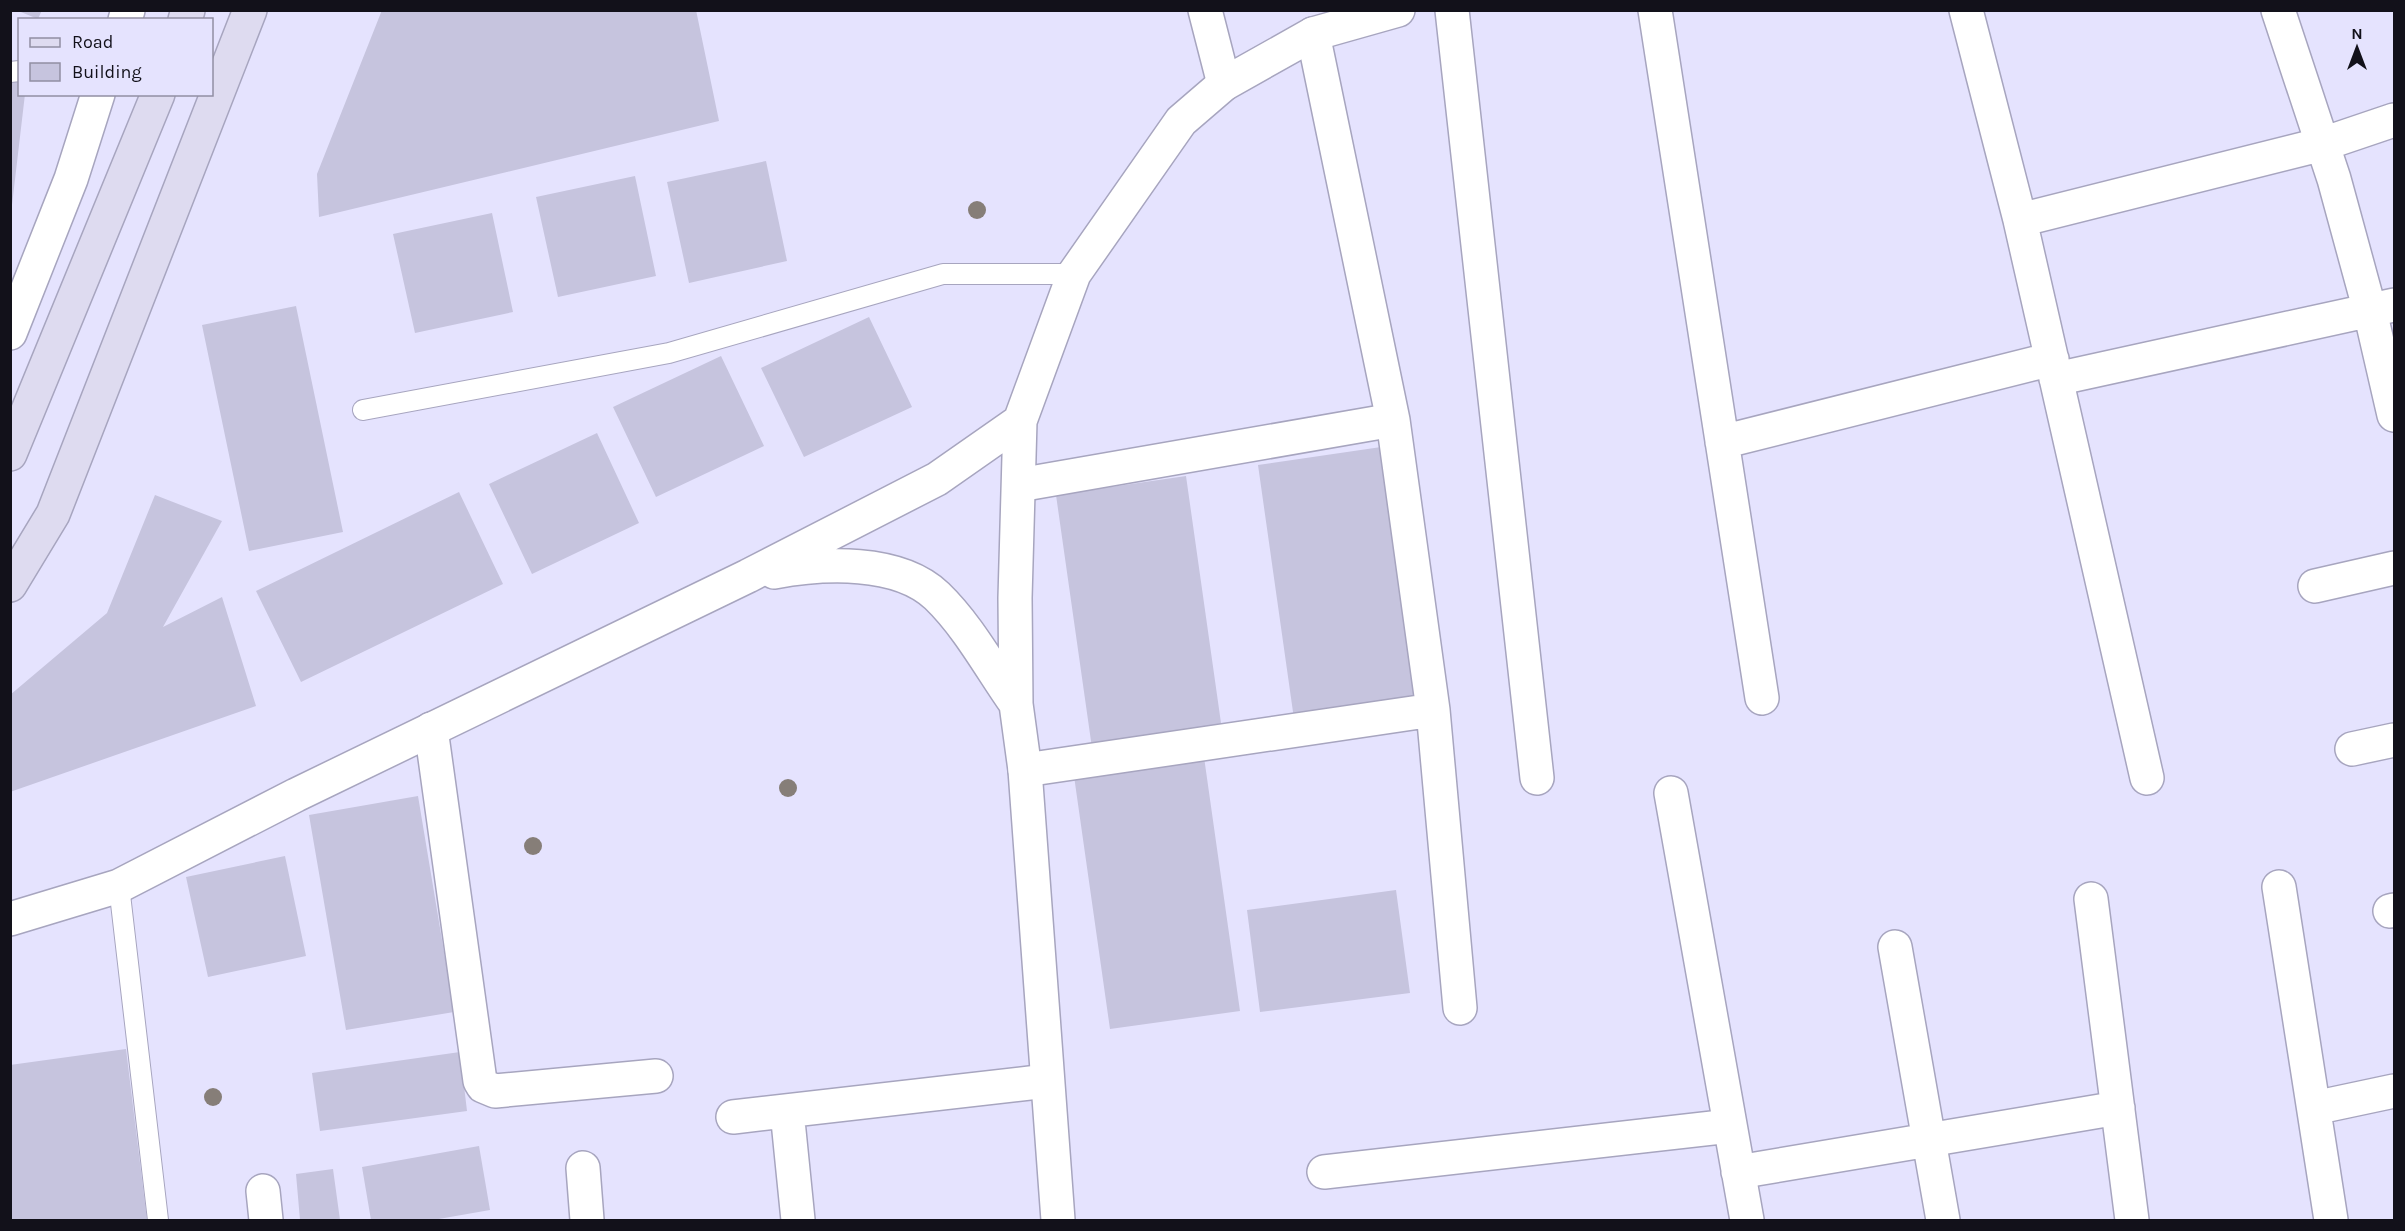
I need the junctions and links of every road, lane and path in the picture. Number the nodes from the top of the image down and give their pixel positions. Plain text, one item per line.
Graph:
1 (250, 10) edge
2 (1204, 10) edge
3 (1398, 10) edge
4 (1452, 10) edge
5 (1655, 10) edge
6 (1966, 10) edge
7 (2278, 10) edge
8 (1313, 34) junction
9 (1224, 84) junction
10 (97, 96) edge
11 (157, 96) edge
12 (2394, 120) edge
13 (2323, 144) junction
14 (2020, 220) junction
15 (1074, 274) junction
16 (2382, 308) edge
17 (10, 333) edge
18 (2054, 369) junction
19 (363, 410) dead end
20 (2394, 415) edge
21 (1393, 420) junction
22 (1020, 421) junction
23 (1722, 442) junction
24 (10, 454) edge
25 (1019, 485) junction
26 (2394, 568) edge
27 (748, 576) junction
28 (10, 585) edge
29 (2315, 586) dead end
30 (1762, 698) dead end
31 (1016, 704) junction
32 (1433, 710) junction
33 (431, 729) junction
34 (2394, 740) edge
35 (2352, 749) dead end
36 (1025, 770) junction
37 (1538, 778) dead end
38 (2146, 778) dead end
39 (1671, 793) dead end
40 (119, 886) junction
41 (2279, 887) dead end
42 (2091, 899) dead end
43 (10, 919) edge
44 (1895, 947) dead end
45 (1460, 1008) dead end
46 (656, 1076) dead end
47 (1047, 1081) junction
48 (2394, 1092) edge
49 (2118, 1108) junction
50 (2314, 1108) junction
51 (787, 1110) junction
52 (733, 1117) dead end
53 (1730, 1126) junction
54 (1929, 1140) junction
55 (583, 1168) dead end
56 (1324, 1172) dead end
57 (1738, 1172) junction
58 (158, 1221) edge
59 (587, 1221) edge
60 (798, 1221) edge
61 (1058, 1221) edge
62 (1747, 1221) edge
63 (1942, 1221) edge
64 (2132, 1221) edge
65 (2331, 1221) edge

1 - 28 main road
2 - 9 street
3 - 8 street
4 - 37 street
5 - 23 street
6 - 14 street
7 - 13 street
8 - 9 street
8 - 21 street
9 - 15 street
10 - 17 street
11 - 24 main road
12 - 13 street
13 - 14 street
13 - 16 street
14 - 18 street
15 - 19 lane
15 - 22 street
16 - 18 street
16 - 20 street
18 - 23 street
18 - 38 street
21 - 25 street
21 - 32 street
22 - 25 street
22 - 27 street
23 - 30 street
25 - 31 street
26 - 29 street
27 - 31 street
27 - 33 street
31 - 36 street
32 - 36 street
32 - 45 street
33 - 40 street
33 - 46 street
34 - 35 street
36 - 47 street
39 - 53 street
40 - 43 street
40 - 58 lane
41 - 50 street
42 - 49 street
44 - 54 street
47 - 51 street
47 - 61 street
48 - 50 street
49 - 54 street
49 - 64 street
50 - 65 street
51 - 52 street
51 - 60 street
53 - 56 street
53 - 57 street
54 - 57 street
54 - 63 street
55 - 59 street
57 - 62 street

